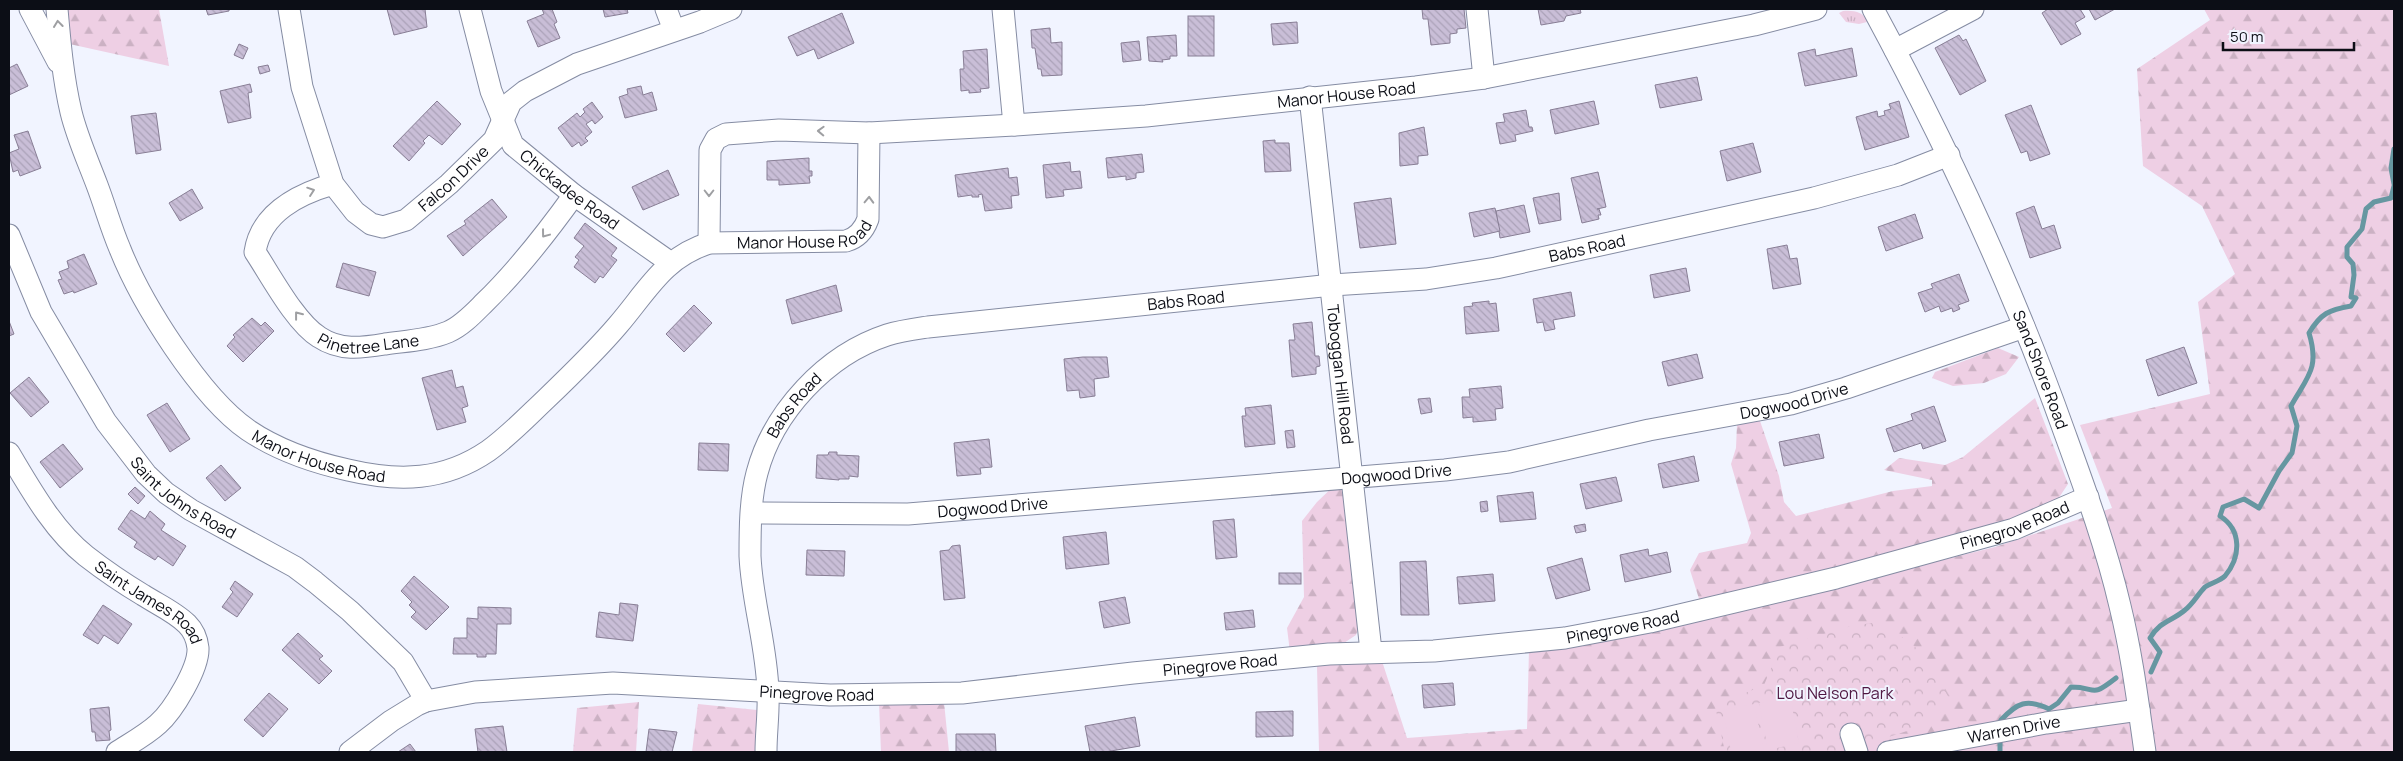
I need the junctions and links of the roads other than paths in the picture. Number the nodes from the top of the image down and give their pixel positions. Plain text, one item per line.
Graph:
1 (30, 9) edge
2 (56, 9) edge
3 (289, 9) edge
4 (470, 9) edge
5 (666, 9) edge
6 (731, 9) edge
7 (1003, 9) edge
8 (1476, 9) edge
9 (1816, 9) edge
10 (1874, 9) edge
11 (1973, 9) edge
12 (674, 30) junction
13 (1895, 50) junction
14 (65, 74) junction
15 (1484, 78) junction
16 (1310, 97) junction
17 (502, 120) junction
18 (1014, 125) junction
19 (869, 133) junction
20 (1949, 155) junction
21 (333, 184) junction
22 (574, 195) junction
23 (9, 235) edge
24 (709, 243) junction
25 (671, 263) junction
26 (1332, 285) junction
27 (2024, 327) junction
28 (9, 453) edge
29 (1353, 476) junction
30 (2088, 497) junction
31 (752, 513) junction
32 (1371, 651) junction
33 (768, 691) junction
34 (426, 701) junction
35 (2139, 710) junction
36 (117, 752) edge
37 (350, 752) edge
38 (766, 752) edge
39 (1888, 752) edge
40 (2145, 752) edge

1 - 14 street, Manor House Road
14 -> 2 street, Manor House Road
3 - 21 street, Falcon Drive
4 - 17 street, Chickadee Road
5 - 12 street
6 - 12 street, Falcon Drive
7 - 18 street
8 - 15 street
9 - 15 street, Manor House Road
10 - 13 street, Sand Shore Road
11 - 13 street
12 - 17 street, Falcon Drive
13 - 20 street, Sand Shore Road
14 - 25 street, Manor House Road
15 - 16 street, Manor House Road
16 - 18 street, Manor House Road
16 - 26 street, Toboggan Hill Road
17 - 21 street, Falcon Drive
17 - 22 street, Chickadee Road
18 - 19 street, Manor House Road
24 -> 19 street, Manor House Road
19 -> 24 street, Manor House Road
20 - 26 street, Babs Road
20 - 27 street, Sand Shore Road
22 -> 21 street, Pinetree Lane
22 - 25 street, Chickadee Road
23 - 34 street, Saint Johns Road
24 - 25 street, Manor House Road
26 - 29 street, Toboggan Hill Road
26 - 31 street, Babs Road
27 - 29 street, Dogwood Drive
27 - 30 street, Sand Shore Road
28 - 36 street, Saint James Road
29 - 31 street, Dogwood Drive
29 - 32 street, Toboggan Hill Road
30 - 32 street, Pinegrove Road
30 - 35 street, Sand Shore Road
31 - 33 street, Babs Road
32 - 33 street, Pinegrove Road
33 - 34 street, Pinegrove Road
33 - 38 street, Babs Road
34 - 37 street, Pinegrove Road
35 - 39 street, Warren Drive
35 - 40 street, Sand Shore Road

